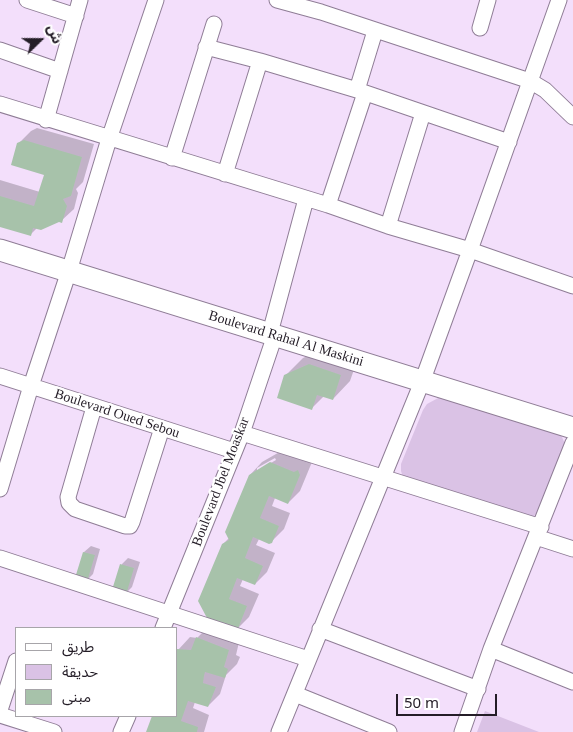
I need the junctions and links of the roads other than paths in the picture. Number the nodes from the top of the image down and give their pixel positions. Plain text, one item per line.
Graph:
1 (27, 0) edge
2 (80, 0) edge
3 (156, 0) edge
4 (278, 0) edge
5 (559, 0) edge
6 (484, 1) edge
7 (322, 6) edge
8 (76, 16) junction
9 (214, 24) dead end
10 (480, 28) dead end
11 (375, 30) junction
12 (206, 47) junction
13 (0, 50) edge
14 (260, 61) junction
15 (60, 71) junction
16 (530, 81) junction
17 (361, 92) junction
18 (0, 104) edge
19 (423, 113) junction
20 (573, 117) edge
21 (46, 120) junction
22 (109, 139) junction
23 (509, 142) junction
24 (172, 158) junction
25 (225, 174) junction
26 (306, 199) junction
27 (328, 205) junction
28 (388, 226) junction
29 (0, 250) edge
30 (470, 250) junction
31 (69, 271) junction
32 (573, 286) edge
33 (273, 334) junction
34 (0, 376) edge
35 (422, 382) junction
36 (31, 386) junction
37 (94, 407) junction
38 (162, 428) junction
39 (573, 428) edge
40 (242, 433) junction
41 (573, 443) edge
42 (234, 451) junction
43 (383, 478) junction
44 (0, 489) edge
45 (539, 532) junction
46 (573, 549) edge
47 (0, 558) edge
48 (169, 613) junction
49 (163, 627) edge
50 (320, 629) junction
51 (491, 649) junction
52 (308, 660) junction
53 (15, 664) edge
54 (573, 682) edge
55 (478, 689) junction
56 (295, 694) junction
57 (0, 710) edge
58 (0, 715) edge
59 (128, 717) edge
60 (52, 726) edge
61 (121, 732) edge
62 (279, 732) edge
63 (389, 732) edge
64 (462, 732) edge

1 - 8 street
2 - 8 street
3 - 22 street
4 - 7 street
5 - 16 street
6 - 10 street
7 - 11 street
8 - 15 street
9 - 12 street
11 - 16 street
11 - 17 street
12 - 14 street
12 - 24 street
13 - 15 street
14 - 17 street
14 - 25 street
15 - 21 street
16 - 20 street
16 - 23 street
17 - 19 street
17 - 27 street
18 - 21 street
19 - 23 street
19 - 28 street
21 - 22 street
22 - 24 street
22 - 31 street
23 - 30 street
24 - 25 street
25 - 26 street
26 - 27 street
26 - 33 street, Boulevard Jbel Moaskar
27 - 28 street
28 - 30 street
29 - 31 street, Boulevard Rahal Al Maskini
30 - 32 street
30 - 35 street
31 - 33 street, Boulevard Rahal Al Maskini
31 - 36 street
33 - 35 street, Boulevard Rahal Al Maskini
33 - 40 street, Boulevard Jbel Moaskar
34 - 36 street, Boulevard Oued Sebou
35 - 39 street, Boulevard Rahal Al Maskini
35 - 43 street
36 - 37 street, Boulevard Oued Sebou
36 - 44 street
37 - 38 street, Boulevard Oued Sebou
37 - 38 street
38 - 42 street, Boulevard Oued Sebou
40 - 42 street, Boulevard Jbel Moaskar
40 - 43 street
41 - 45 street
42 - 48 street, Boulevard Jbel Moaskar
43 - 45 street
43 - 50 street
45 - 46 street
45 - 51 street
47 - 48 street
48 - 49 street, Boulevard Jbel Moaskar
48 - 52 street
50 - 52 street
50 - 55 street
51 - 54 street
51 - 55 street
52 - 56 street
53 - 57 street
55 - 64 street
56 - 62 street
56 - 63 street
58 - 60 street
59 - 61 street

